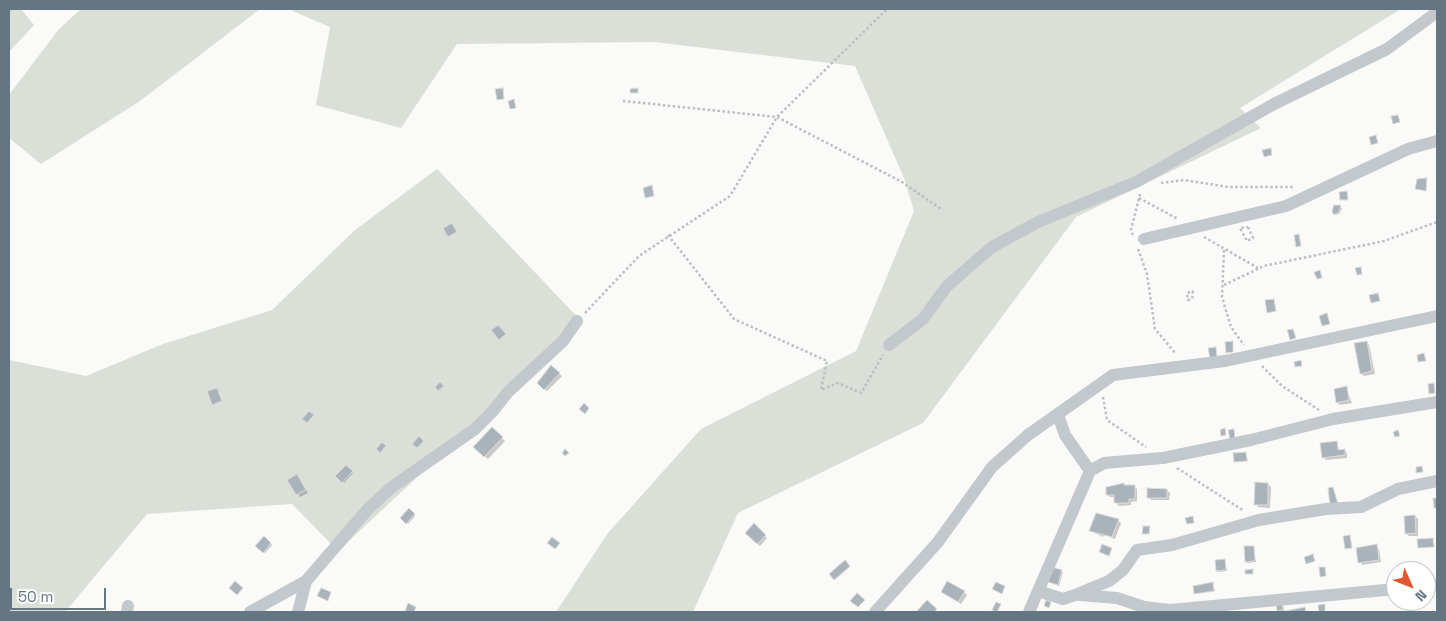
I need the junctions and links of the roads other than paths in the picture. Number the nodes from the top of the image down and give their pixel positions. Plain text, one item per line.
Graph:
1 (1437, 12) edge
2 (1437, 141) edge
3 (1139, 242) road end
4 (1437, 316) edge
5 (577, 321) road end
6 (889, 345) road end
7 (1437, 402) edge
8 (1058, 415) junction
9 (1090, 470) junction
10 (1437, 481) edge
11 (306, 581) junction
12 (1386, 590) edge
13 (1038, 591) junction
14 (1075, 596) junction
15 (1169, 611) edge
16 (250, 612) edge
17 (298, 612) edge
18 (875, 612) edge
19 (1029, 612) edge

1 - 6 street
2 - 3 street
4 - 8 street
5 - 11 street
7 - 9 street
8 - 9 street
8 - 18 street
9 - 13 street
10 - 14 street
11 - 16 street
11 - 17 street
12 - 15 street
13 - 14 street
13 - 19 street
14 - 15 street

